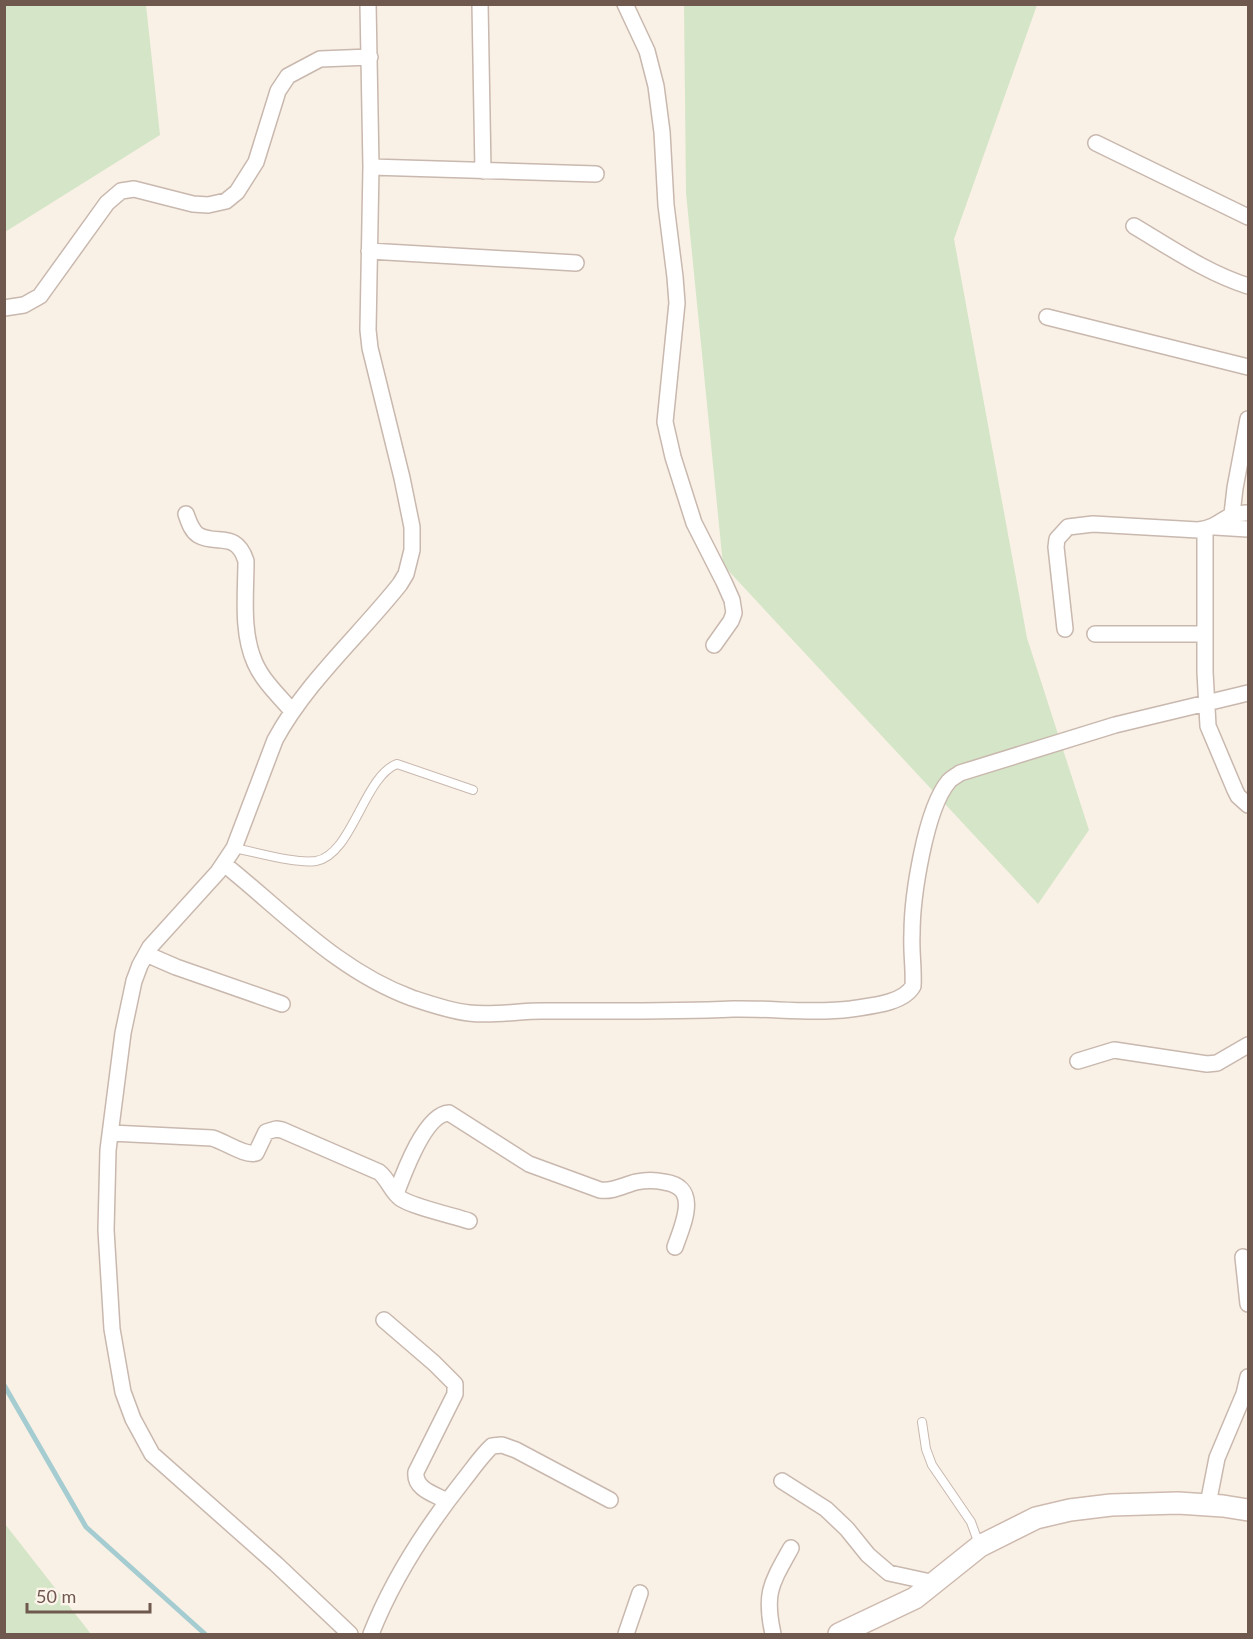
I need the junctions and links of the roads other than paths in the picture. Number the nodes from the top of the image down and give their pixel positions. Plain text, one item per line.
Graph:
1 (368, 4) edge
2 (480, 4) edge
3 (626, 4) edge
4 (370, 57) junction
5 (1096, 144) dead end
6 (371, 167) junction
7 (483, 171) junction
8 (596, 174) dead end
9 (1248, 217) edge
10 (1134, 226) dead end
11 (369, 251) junction
12 (576, 263) dead end
13 (1248, 285) edge
14 (4, 308) edge
15 (1047, 317) dead end
16 (1248, 367) edge
17 (1248, 419) edge
18 (1232, 513) junction
19 (1248, 513) edge
20 (186, 514) dead end
21 (1210, 529) junction
22 (1248, 529) edge
23 (1065, 629) dead end
24 (1095, 634) dead end
25 (1204, 634) junction
26 (714, 645) dead end
27 (1248, 693) edge
28 (1206, 702) junction
29 (292, 711) junction
30 (473, 790) dead end
31 (1248, 805) edge
32 (234, 848) junction
33 (224, 864) junction
34 (146, 954) junction
35 (282, 1004) dead end
36 (1248, 1044) edge
37 (1078, 1061) dead end
38 (111, 1133) junction
39 (396, 1194) junction
40 (469, 1221) dead end
41 (675, 1247) dead end
42 (1243, 1257) dead end
43 (1248, 1304) edge
44 (384, 1320) dead end
45 (1248, 1377) edge
46 (922, 1422) dead end
47 (782, 1481) dead end
48 (610, 1500) dead end
49 (447, 1501) junction
50 (1208, 1504) junction
51 (1248, 1510) edge
52 (980, 1546) junction
53 (791, 1548) dead end
54 (935, 1583) junction
55 (640, 1593) dead end
56 (350, 1635) edge
57 (371, 1635) edge
58 (626, 1635) edge
59 (773, 1635) edge
60 (839, 1635) edge

1 - 4 street
2 - 7 street
3 - 26 street
4 - 6 street
4 - 14 street
5 - 9 street
6 - 7 street
6 - 11 street
7 - 8 street
10 - 13 street
11 - 12 street
11 - 29 street
15 - 16 street
17 - 18 street
18 - 19 street
18 - 21 street
20 - 29 street
21 - 22 street
21 - 23 street
21 - 25 street
24 - 25 street
25 - 28 street
27 - 28 street
28 - 31 street
28 - 33 street
29 - 32 street
30 - 32 lane
32 - 33 street
33 - 34 street
34 - 35 street
34 - 38 street
36 - 37 street
38 - 39 street
38 - 56 street
39 - 40 street
39 - 41 street
42 - 43 street
44 - 49 street
45 - 50 street
46 - 52 lane
47 - 54 street
48 - 49 street
49 - 57 street
50 - 51 main road
50 - 52 main road
52 - 54 main road
53 - 59 street
54 - 60 main road
55 - 58 street

